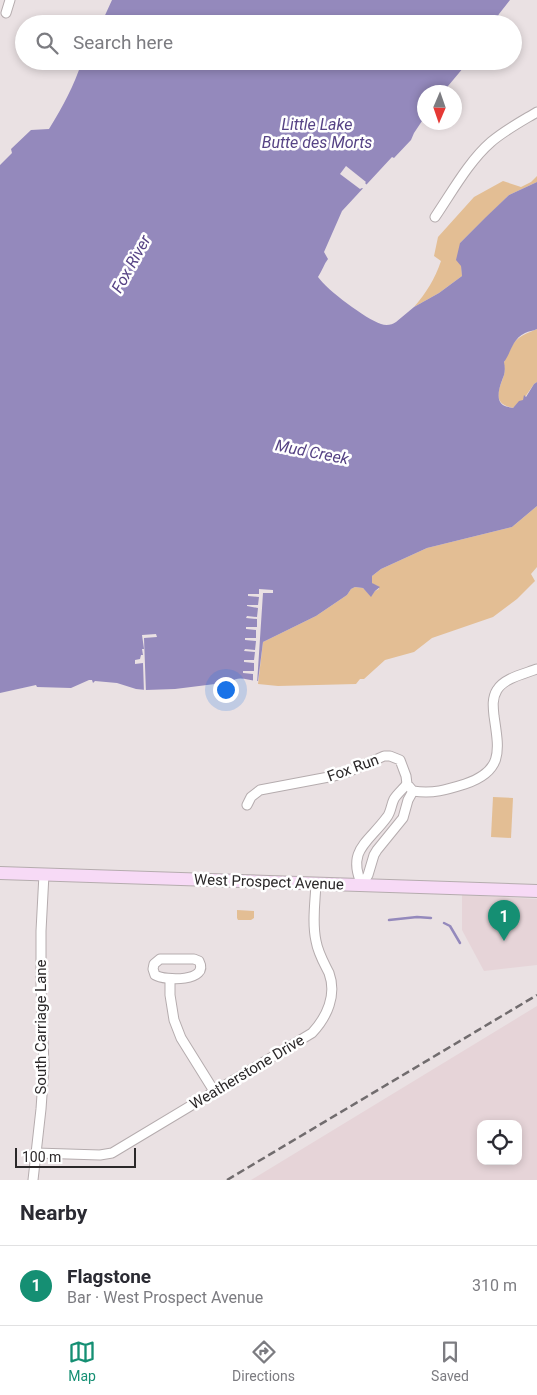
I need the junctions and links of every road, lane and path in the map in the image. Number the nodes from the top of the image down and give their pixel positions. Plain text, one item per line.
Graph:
1 (10, 0) edge
2 (6, 13) dead end
3 (537, 112) edge
4 (435, 217) dead end
5 (537, 669) edge
6 (410, 787) junction
7 (247, 805) dead end
8 (0, 873) edge
9 (44, 874) junction
10 (316, 884) junction
11 (362, 885) junction
12 (537, 891) edge
13 (170, 979) junction
14 (214, 1091) junction
15 (36, 1153) junction
16 (33, 1180) edge

1 - 2 street
3 - 4 street
5 - 6 street
6 - 7 street, Fox Run
6 - 11 street
6 - 11 street
8 - 9 main road, West Prospect Avenue
9 - 10 main road, West Prospect Avenue
9 - 15 street, South Carriage Lane
10 - 11 main road, West Prospect Avenue
10 - 14 street, Weatherstone Drive
11 - 12 main road, West Prospect Avenue
13 - 13 street
13 - 14 street
14 - 15 street, Weatherstone Drive
15 - 16 street, South Carriage Lane

